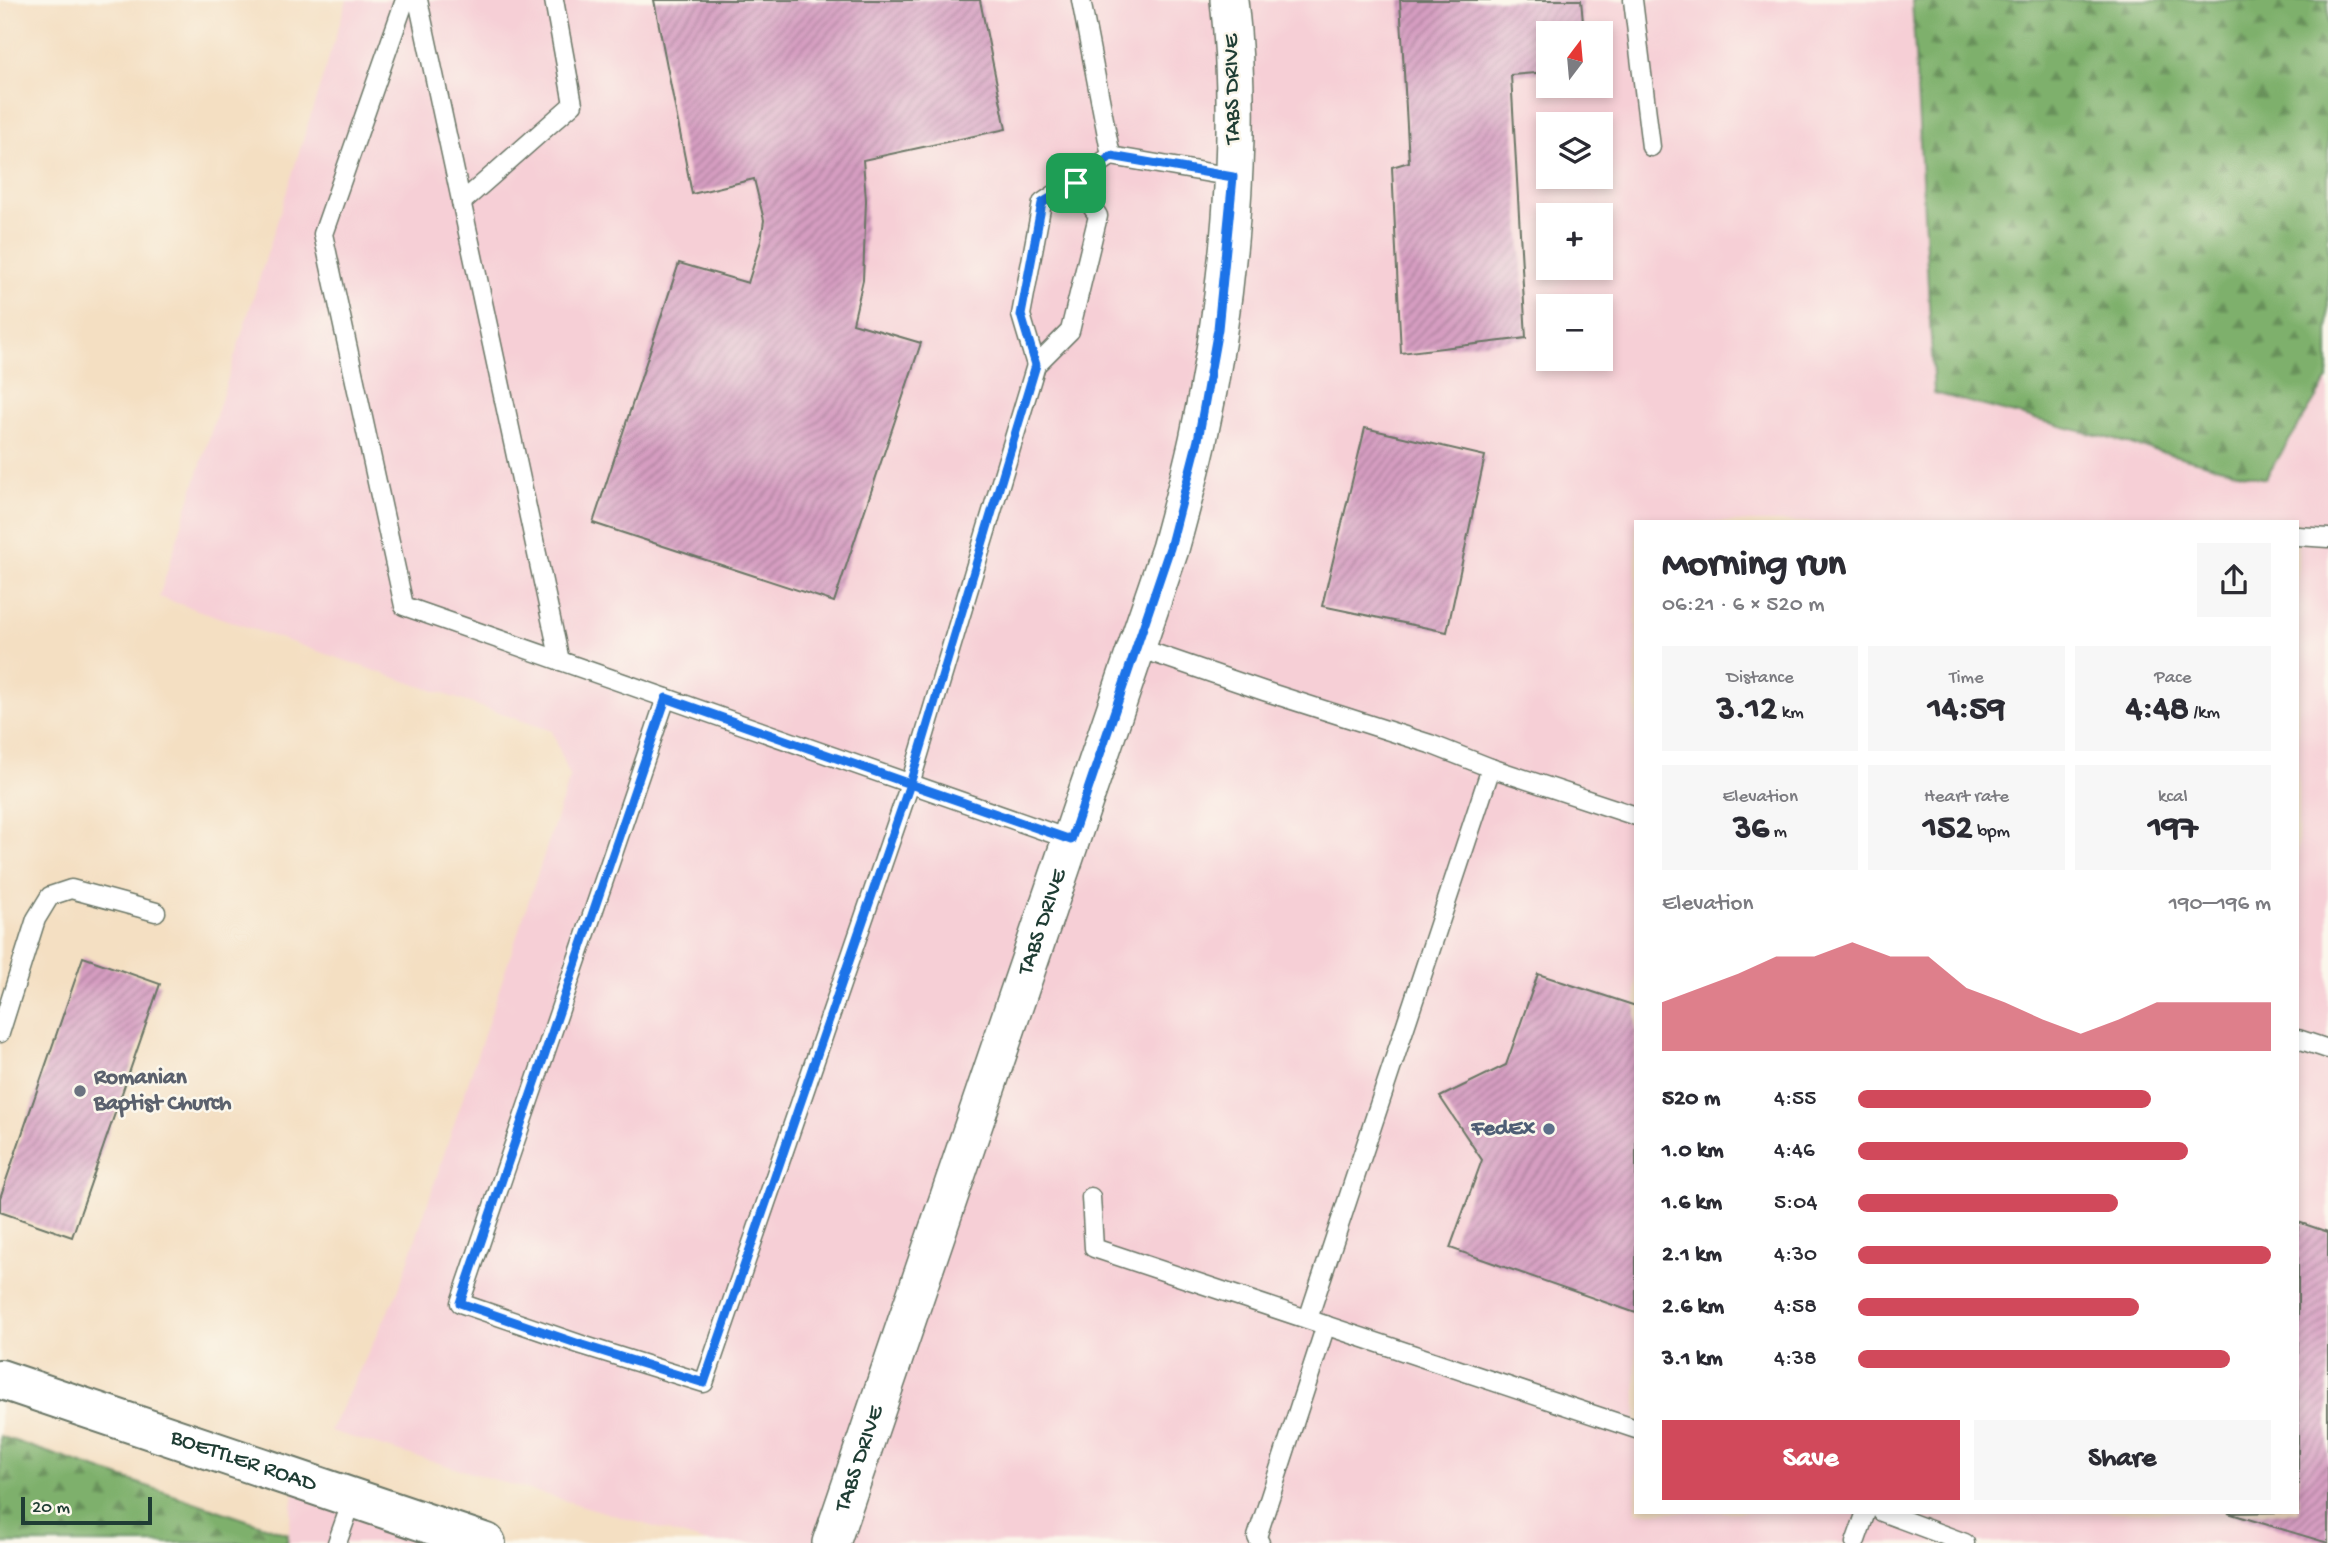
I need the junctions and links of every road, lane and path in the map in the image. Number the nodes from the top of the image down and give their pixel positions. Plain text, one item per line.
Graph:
1 (405, 0) edge
2 (418, 0) edge
3 (554, 0) edge
4 (1081, 0) edge
5 (1229, 0) edge
6 (1633, 0) edge
7 (1651, 147) dead end
8 (1111, 156) junction
9 (1233, 177) junction
10 (1076, 183) junction
11 (461, 203) junction
12 (1036, 365) junction
13 (2299, 536) edge
14 (2328, 538) edge
15 (1136, 647) junction
16 (560, 661) junction
17 (666, 698) junction
18 (1491, 768) junction
19 (910, 784) junction
20 (1634, 815) edge
21 (1071, 840) junction
22 (156, 912) dead end
23 (0, 1033) edge
24 (2299, 1039) edge
25 (2328, 1049) edge
26 (1091, 1197) dead end
27 (1308, 1319) junction
28 (1326, 1325) junction
29 (0, 1379) edge
30 (1634, 1428) edge
31 (353, 1498) junction
32 (1865, 1514) edge
33 (1887, 1514) edge
34 (337, 1543) edge
35 (486, 1543) edge
36 (831, 1543) edge
37 (1260, 1543) edge
38 (1855, 1543) edge
39 (1965, 1543) edge

1 - 16 lane
2 - 11 lane
3 - 11 lane
4 - 8 lane
5 - 9 street, TABS DRIVE
6 - 7 lane
8 - 9 lane
8 - 10 lane
9 - 15 street, TABS DRIVE
10 - 12 lane
10 - 12 lane
11 - 16 lane
12 - 19 lane
13 - 14 lane
15 - 18 lane
15 - 21 street, TABS DRIVE
16 - 17 lane
17 - 19 lane
17 - 19 lane
18 - 20 lane
18 - 27 lane
19 - 21 lane
21 - 36 street, TABS DRIVE
22 - 23 lane
24 - 25 lane
26 - 27 lane
27 - 28 lane
28 - 30 lane
28 - 37 lane
29 - 31 street, BOETTLER ROAD
31 - 34 lane
31 - 35 street, BOETTLER ROAD
32 - 38 lane
33 - 39 lane

